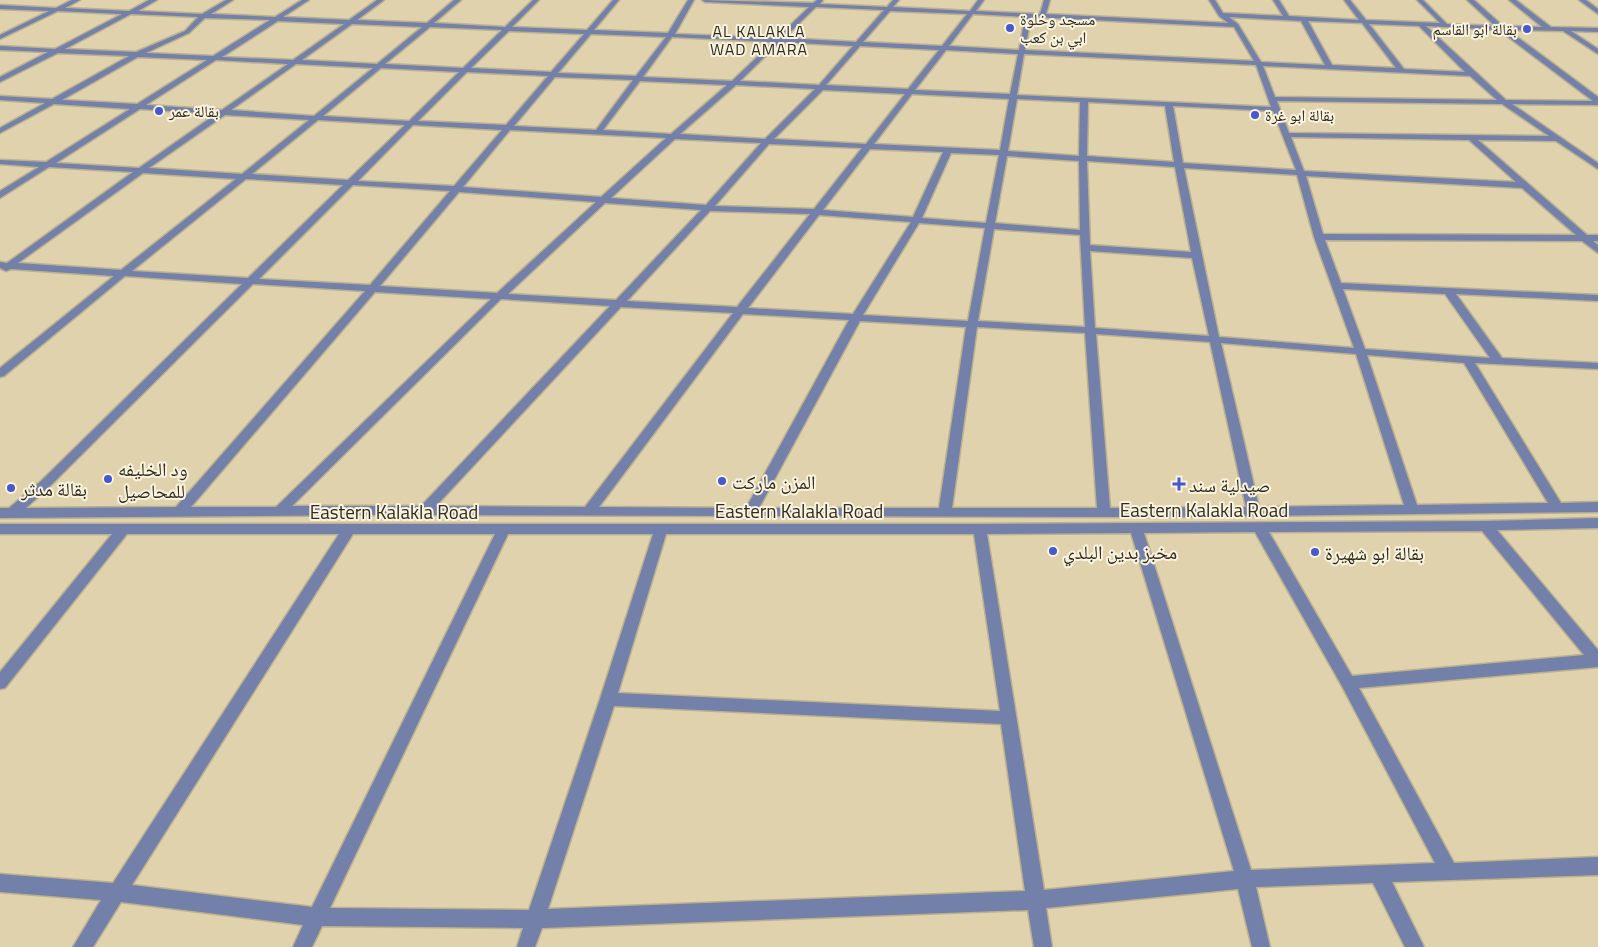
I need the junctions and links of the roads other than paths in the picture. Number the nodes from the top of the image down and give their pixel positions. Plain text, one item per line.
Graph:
1 (32, 0) edge
2 (76, 0) edge
3 (154, 0) edge
4 (230, 0) edge
5 (306, 0) edge
6 (381, 0) edge
7 (458, 0) edge
8 (536, 0) edge
9 (616, 0) edge
10 (691, 0) edge
11 (705, 0) edge
12 (896, 0) edge
13 (981, 0) edge
14 (1047, 0) edge
15 (1212, 0) edge
16 (1276, 0) edge
17 (1347, 0) edge
18 (1420, 0) edge
19 (1470, 0) edge
20 (1512, 0) edge
21 (1582, 0) edge
22 (816, 3) edge
23 (0, 7) edge
24 (15, 8) junction
25 (56, 10) junction
26 (888, 10) junction
27 (1598, 12) edge
28 (130, 13) junction
29 (973, 13) junction
30 (1221, 14) junction
31 (0, 15) edge
32 (203, 16) junction
33 (1028, 16) junction
34 (1042, 16) junction
35 (1287, 18) junction
36 (1303, 18) junction
37 (278, 19) junction
38 (1363, 21) junction
39 (350, 23) junction
40 (1420, 24) junction
41 (1236, 25) junction
42 (1445, 25) junction
43 (428, 26) junction
44 (1502, 28) junction
45 (508, 29) junction
46 (1549, 29) junction
47 (1566, 30) junction
48 (1598, 30) edge
49 (589, 32) junction
50 (670, 36) junction
51 (0, 37) edge
52 (778, 40) junction
53 (859, 45) junction
54 (943, 47) junction
55 (0, 48) edge
56 (57, 51) junction
57 (1021, 51) junction
58 (1598, 52) edge
59 (138, 54) junction
60 (216, 58) junction
61 (297, 62) junction
62 (1258, 63) junction
63 (378, 66) junction
64 (1330, 67) junction
65 (467, 70) junction
66 (1402, 71) junction
67 (554, 73) junction
68 (1472, 74) junction
69 (638, 78) junction
70 (0, 80) edge
71 (734, 83) junction
72 (820, 88) junction
73 (910, 92) junction
74 (1012, 97) junction
75 (0, 98) edge
76 (1272, 99) junction
77 (1084, 100) junction
78 (53, 101) junction
79 (1504, 102) junction
80 (1598, 102) edge
81 (1169, 105) junction
82 (140, 106) junction
83 (1274, 109) junction
84 (225, 112) junction
85 (314, 118) junction
86 (412, 122) junction
87 (510, 127) junction
88 (0, 132) edge
89 (598, 132) junction
90 (673, 136) junction
91 (1285, 136) junction
92 (1471, 138) junction
93 (1558, 139) junction
94 (767, 141) junction
95 (866, 147) junction
96 (948, 151) junction
97 (1002, 153) junction
98 (1082, 158) junction
99 (0, 162) edge
100 (46, 164) junction
101 (1178, 164) junction
102 (1598, 167) edge
103 (140, 171) junction
104 (1301, 173) junction
105 (243, 177) junction
106 (350, 183) junction
107 (1522, 185) junction
108 (456, 189) junction
109 (0, 195) edge
110 (605, 200) junction
111 (708, 208) junction
112 (817, 212) junction
113 (917, 219) junction
114 (990, 224) junction
115 (1085, 233) junction
116 (1319, 237) junction
117 (1583, 238) junction
118 (1598, 238) edge
119 (1086, 248) junction
120 (1598, 250) edge
121 (1196, 255) junction
122 (5, 265) edge
123 (0, 273) edge
124 (120, 275) junction
125 (249, 281) junction
126 (1336, 286) junction
127 (372, 289) junction
128 (1449, 292) junction
129 (499, 296) junction
130 (1598, 298) edge
131 (618, 305) junction
132 (740, 311) junction
133 (857, 316) junction
134 (972, 325) junction
135 (1090, 331) junction
136 (1216, 341) junction
137 (1360, 350) junction
138 (1468, 360) junction
139 (1500, 362) junction
140 (1598, 366) edge
141 (0, 374) edge
142 (1598, 507) edge
143 (1556, 508) junction
144 (1412, 510) junction
145 (279, 511) junction
146 (424, 511) junction
147 (1104, 511) junction
148 (1253, 511) junction
149 (180, 512) junction
150 (588, 512) junction
151 (6, 513) edge
152 (750, 513) junction
153 (944, 513) junction
154 (0, 523) edge
155 (1598, 523) edge
156 (1486, 526) junction
157 (1259, 527) junction
158 (1136, 528) junction
159 (0, 529) edge
160 (122, 529) junction
161 (349, 529) junction
162 (661, 529) junction
163 (980, 529) junction
164 (502, 530) junction
165 (1598, 660) edge
166 (0, 683) edge
167 (1348, 683) junction
168 (608, 699) junction
169 (1009, 718) junction
170 (1598, 866) edge
171 (1448, 870) junction
172 (1378, 874) junction
173 (1244, 879) junction
174 (0, 883) edge
175 (116, 892) junction
176 (1036, 900) junction
177 (316, 917) junction
178 (535, 918) junction
179 (82, 947) edge
180 (302, 947) edge
181 (526, 947) edge
182 (1043, 947) edge
183 (1261, 947) edge
184 (1415, 947) edge

1 - 24 street
2 - 25 street
3 - 28 street
4 - 32 street
5 - 37 street
6 - 39 street
7 - 43 street
8 - 45 street
9 - 49 street
10 - 50 street
11 - 22 street
12 - 26 street
13 - 29 street
14 - 34 street
15 - 30 street
16 - 35 street
17 - 38 street
18 - 42 street
19 - 44 street
20 - 46 street
21 - 27 street
22 - 26 street
22 - 52 street
23 - 24 street
24 - 25 street
24 - 31 street
25 - 28 street
25 - 51 street
26 - 29 street
26 - 53 street
28 - 32 street
28 - 56 street
29 - 33 street
29 - 54 street
30 - 35 street
30 - 41 street
32 - 37 street
32 - 59 street
33 - 34 street
33 - 57 street
34 - 41 street
35 - 36 street
36 - 38 street
36 - 64 street
37 - 39 street
37 - 60 street
38 - 40 street
38 - 66 street
39 - 43 street
39 - 61 street
40 - 42 street
40 - 68 street
41 - 62 street
42 - 44 street
43 - 45 street
43 - 63 street
44 - 46 street
44 - 80 street
45 - 49 street
45 - 65 street
46 - 47 street
47 - 48 street
47 - 58 street
49 - 50 street
49 - 67 street
50 - 52 street
50 - 69 street
52 - 53 street
52 - 71 street
53 - 54 street
53 - 72 street
54 - 57 street
54 - 73 street
55 - 56 street
56 - 59 street
56 - 70 street
57 - 62 street
57 - 74 street
59 - 60 street
59 - 78 street
60 - 61 street
60 - 82 street
61 - 63 street
61 - 84 street
62 - 64 street
62 - 76 street
63 - 65 street
63 - 85 street
64 - 66 street
65 - 67 street
65 - 86 street
66 - 68 street
67 - 69 street
67 - 87 street
68 - 79 street
69 - 71 street
69 - 89 street
71 - 72 street
71 - 90 street
72 - 73 street
72 - 94 street
73 - 74 street
73 - 95 street
74 - 77 street
74 - 97 street
75 - 78 street
76 - 79 street
76 - 83 street
77 - 81 street
77 - 98 street
78 - 82 street
78 - 88 street
79 - 80 street
79 - 93 street
81 - 83 street
81 - 101 street
82 - 84 street
82 - 100 street
83 - 91 street
84 - 85 street
84 - 103 street
85 - 86 street
85 - 105 street
86 - 87 street
86 - 106 street
87 - 89 street
87 - 108 street
89 - 90 street
90 - 94 street
90 - 110 street
91 - 92 street
91 - 104 street
92 - 93 street
92 - 107 street
93 - 102 street
94 - 95 street
94 - 111 street
95 - 96 street
95 - 112 street
96 - 97 street
96 - 113 street
97 - 98 street
97 - 114 street
98 - 101 street
98 - 115 street
99 - 100 street
100 - 103 street
100 - 109 street
101 - 104 street
101 - 121 street
103 - 105 street
103 - 122 street
104 - 107 street
104 - 116 street
105 - 106 street
105 - 124 street
106 - 108 street
106 - 125 street
107 - 117 street
108 - 110 street
108 - 127 street
110 - 111 street
110 - 129 street
111 - 112 street
111 - 131 street
112 - 113 street
112 - 132 street
113 - 114 street
113 - 133 street
114 - 115 street
114 - 134 street
115 - 119 street
116 - 117 street
116 - 126 street
117 - 118 street
117 - 120 street
119 - 121 street
119 - 135 street
121 - 136 street
122 - 123 street
122 - 124 street
124 - 125 street
124 - 141 street
125 - 127 street
125 - 151 street
126 - 128 street
126 - 137 street
127 - 129 street
127 - 149 street
128 - 130 street
128 - 139 street
129 - 131 street
129 - 145 street
131 - 132 street
131 - 146 street
132 - 133 street
132 - 150 street
133 - 134 street
133 - 152 street
134 - 135 street
134 - 153 street
135 - 136 street
135 - 147 street
136 - 137 street
136 - 148 street
137 - 138 street
137 - 144 street
138 - 139 street
138 - 143 street
139 - 140 street
142 - 143 street, Eastern Kalakla Road
143 - 144 street, Eastern Kalakla Road
144 - 148 street, Eastern Kalakla Road
145 - 146 street, Eastern Kalakla Road
145 - 149 street, Eastern Kalakla Road
146 - 150 street, Eastern Kalakla Road
147 - 148 street, Eastern Kalakla Road
147 - 153 street, Eastern Kalakla Road
149 - 151 street, Eastern Kalakla Road
150 - 152 street, Eastern Kalakla Road
151 - 154 street
152 - 153 street, Eastern Kalakla Road
155 - 156 street, Eastern Kalakla Road
156 - 157 street, Eastern Kalakla Road
156 - 165 street
157 - 158 street, Eastern Kalakla Road
157 - 167 street
158 - 163 street, Eastern Kalakla Road
158 - 173 street
159 - 160 street, Eastern Kalakla Road
160 - 161 street, Eastern Kalakla Road
160 - 166 street
161 - 164 street, Eastern Kalakla Road
161 - 175 street
162 - 163 street, Eastern Kalakla Road
162 - 164 street, Eastern Kalakla Road
162 - 168 street
163 - 169 street
164 - 177 street
165 - 167 street
167 - 171 street
168 - 169 street
168 - 178 street
169 - 176 street
170 - 171 street
171 - 172 street
172 - 173 street
172 - 184 street
173 - 176 street
173 - 183 street
174 - 175 street
175 - 177 street
175 - 179 street
176 - 178 street
176 - 182 street
177 - 178 street
177 - 180 street
178 - 181 street

